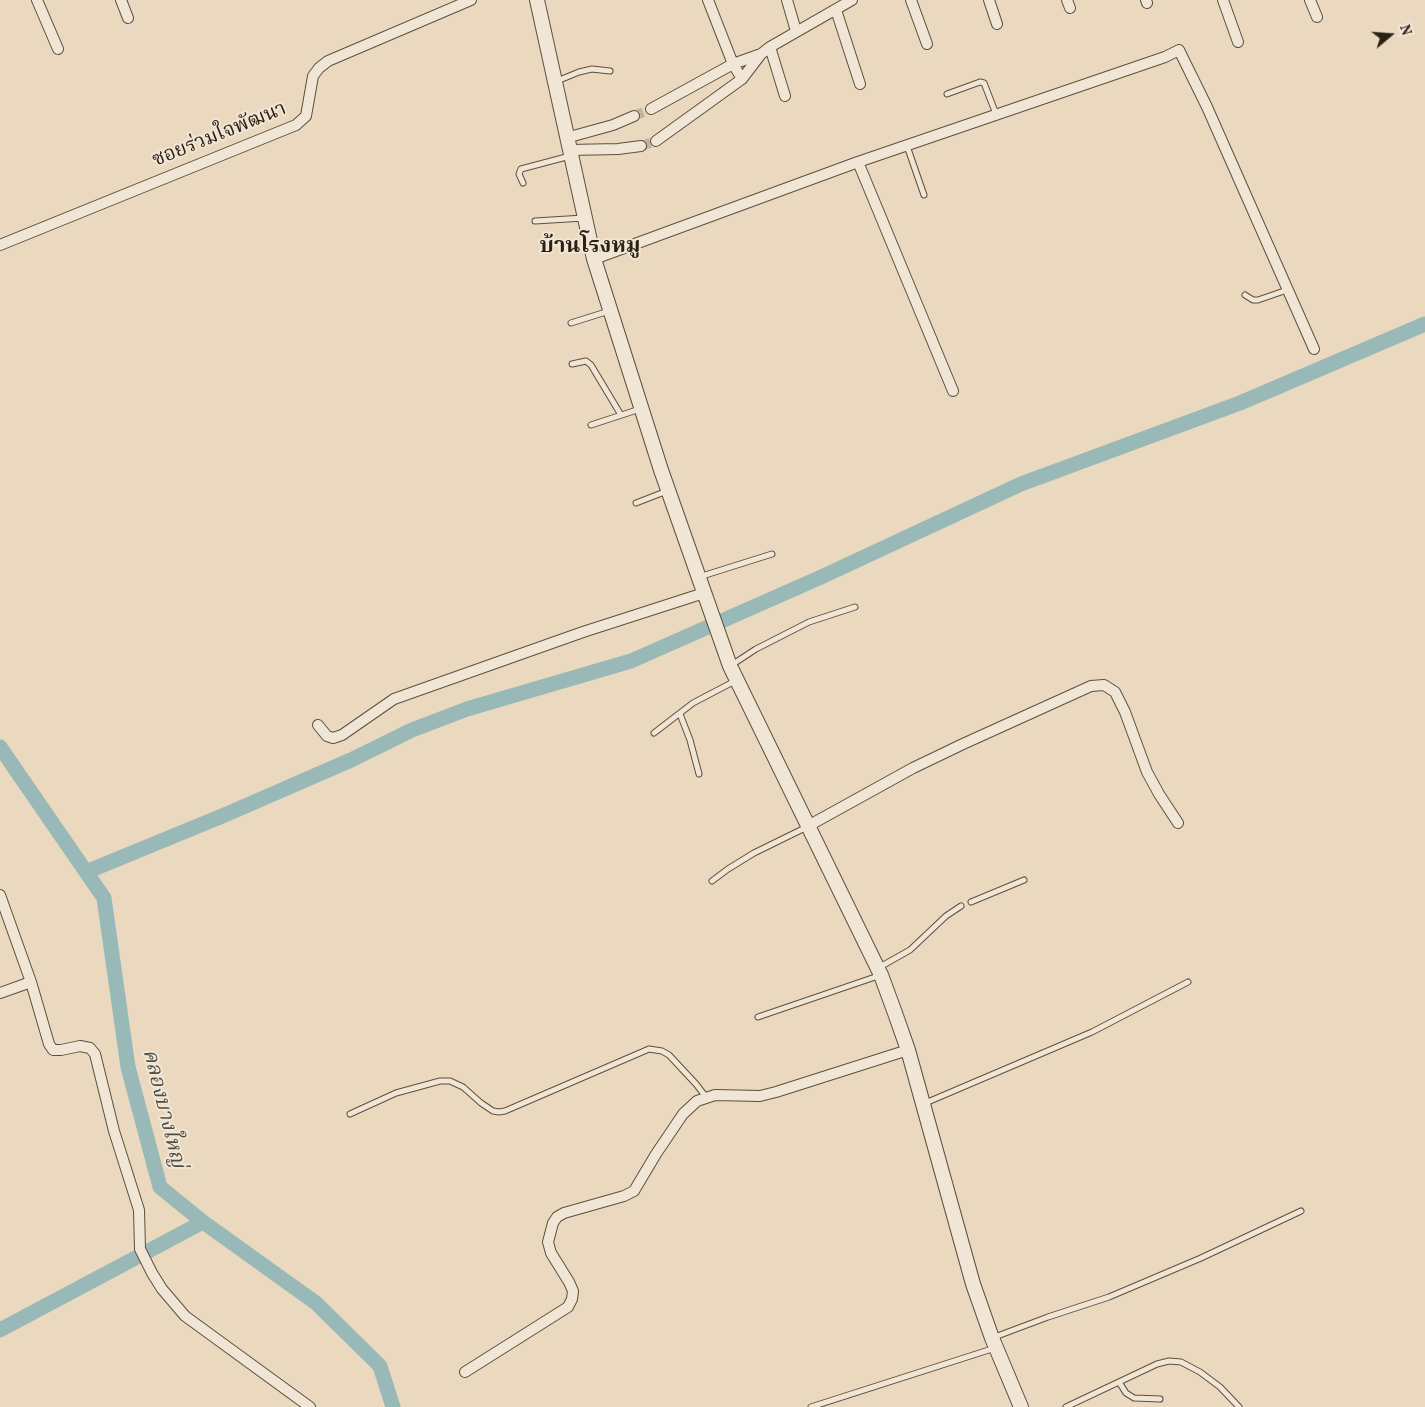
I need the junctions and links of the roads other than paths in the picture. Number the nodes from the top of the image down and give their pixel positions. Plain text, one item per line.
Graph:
1 (37, 0) edge
2 (121, 0) edge
3 (471, 0) edge
4 (537, 0) edge
5 (708, 0) edge
6 (787, 0) edge
7 (852, 0) edge
8 (911, 0) edge
9 (989, 0) edge
10 (1223, 0) edge
11 (1310, 0) edge
12 (836, 10) junction
13 (1317, 17) dead end
14 (128, 18) dead end
15 (996, 24) dead end
16 (796, 31) junction
17 (1238, 42) dead end
18 (927, 44) dead end
19 (770, 47) junction
20 (58, 50) dead end
21 (761, 54) junction
22 (733, 64) junction
23 (610, 71) dead end
24 (742, 79) junction
25 (554, 82) junction
26 (860, 84) dead end
27 (947, 94) dead end
28 (785, 96) dead end
29 (651, 109) tunnel mouth
30 (996, 114) junction
31 (634, 116) tunnel mouth
32 (656, 141) tunnel mouth
33 (907, 145) junction
34 (641, 146) tunnel mouth
35 (568, 148) junction
36 (858, 162) junction
37 (522, 183) dead end
38 (924, 195) dead end
39 (584, 218) junction
40 (535, 220) dead end
41 (0, 245) edge
42 (594, 259) junction
43 (1288, 289) junction
44 (1246, 295) dead end
45 (610, 310) junction
46 (571, 323) dead end
47 (1314, 349) dead end
48 (572, 364) dead end
49 (953, 391) dead end
50 (641, 409) junction
51 (621, 415) junction
52 (591, 426) dead end
53 (668, 490) junction
54 (636, 503) dead end
55 (772, 554) dead end
56 (699, 577) junction
57 (704, 593) junction
58 (856, 607) dead end
59 (728, 662) junction
60 (737, 680) junction
61 (680, 714) junction
62 (318, 725) dead end
63 (654, 733) dead end
64 (699, 774) dead end
65 (1178, 823) dead end
66 (808, 826) junction
67 (1024, 880) dead end
68 (712, 881) dead end
69 (0, 895) edge
70 (971, 902) dead end
71 (962, 906) dead end
72 (879, 972) junction
73 (31, 982) junction
74 (1188, 982) dead end
75 (0, 994) edge
76 (758, 1017) dead end
77 (908, 1050) junction
78 (706, 1097) junction
79 (923, 1104) junction
80 (350, 1114) dead end
81 (1302, 1211) dead end
82 (994, 1343) junction
83 (465, 1372) dead end
84 (1118, 1382) junction
85 (1160, 1398) dead end
86 (1019, 1405) edge
87 (310, 1407) edge
88 (811, 1407) edge
89 (1066, 1407) edge
90 (1239, 1407) edge

1 - 20 street
2 - 14 street
3 - 41 street, ซอยร่วมใจพัฒนา
4 - 25 street
5 - 22 street
6 - 16 street
7 - 12 street
8 - 18 street
9 - 15 street
10 - 17 street
11 - 13 street
12 - 16 street
12 - 26 street
16 - 19 street
19 - 21 street
19 - 28 street
21 - 22 street
21 - 24 street
22 - 24 street
22 - 29 street
23 - 25 lane
24 - 32 street
25 - 35 street
27 - 30 lane
30 - 33 street
30 - 43 street
31 - 35 street
33 - 36 street
33 - 38 lane
34 - 35 street
35 - 37 lane
35 - 39 street
36 - 42 street
36 - 49 street
39 - 40 lane
39 - 42 street
42 - 45 street
43 - 44 lane
43 - 47 street
45 - 46 lane
45 - 50 street
48 - 51 lane
50 - 51 lane
50 - 53 street
51 - 52 lane
53 - 54 lane
53 - 56 street
55 - 56 lane
56 - 57 street
57 - 59 street
57 - 62 street
58 - 59 lane
59 - 60 street
60 - 61 lane
60 - 66 street
61 - 63 lane
61 - 64 lane
65 - 66 street
66 - 68 lane
66 - 72 street
67 - 70 lane
69 - 73 street
71 - 72 lane
72 - 76 lane
72 - 77 street
73 - 75 street
73 - 87 street
74 - 79 lane
77 - 78 street
77 - 79 street
78 - 80 lane
78 - 83 street
79 - 82 street
81 - 82 lane
82 - 86 street
82 - 88 lane
84 - 85 lane
84 - 89 lane
84 - 90 lane

